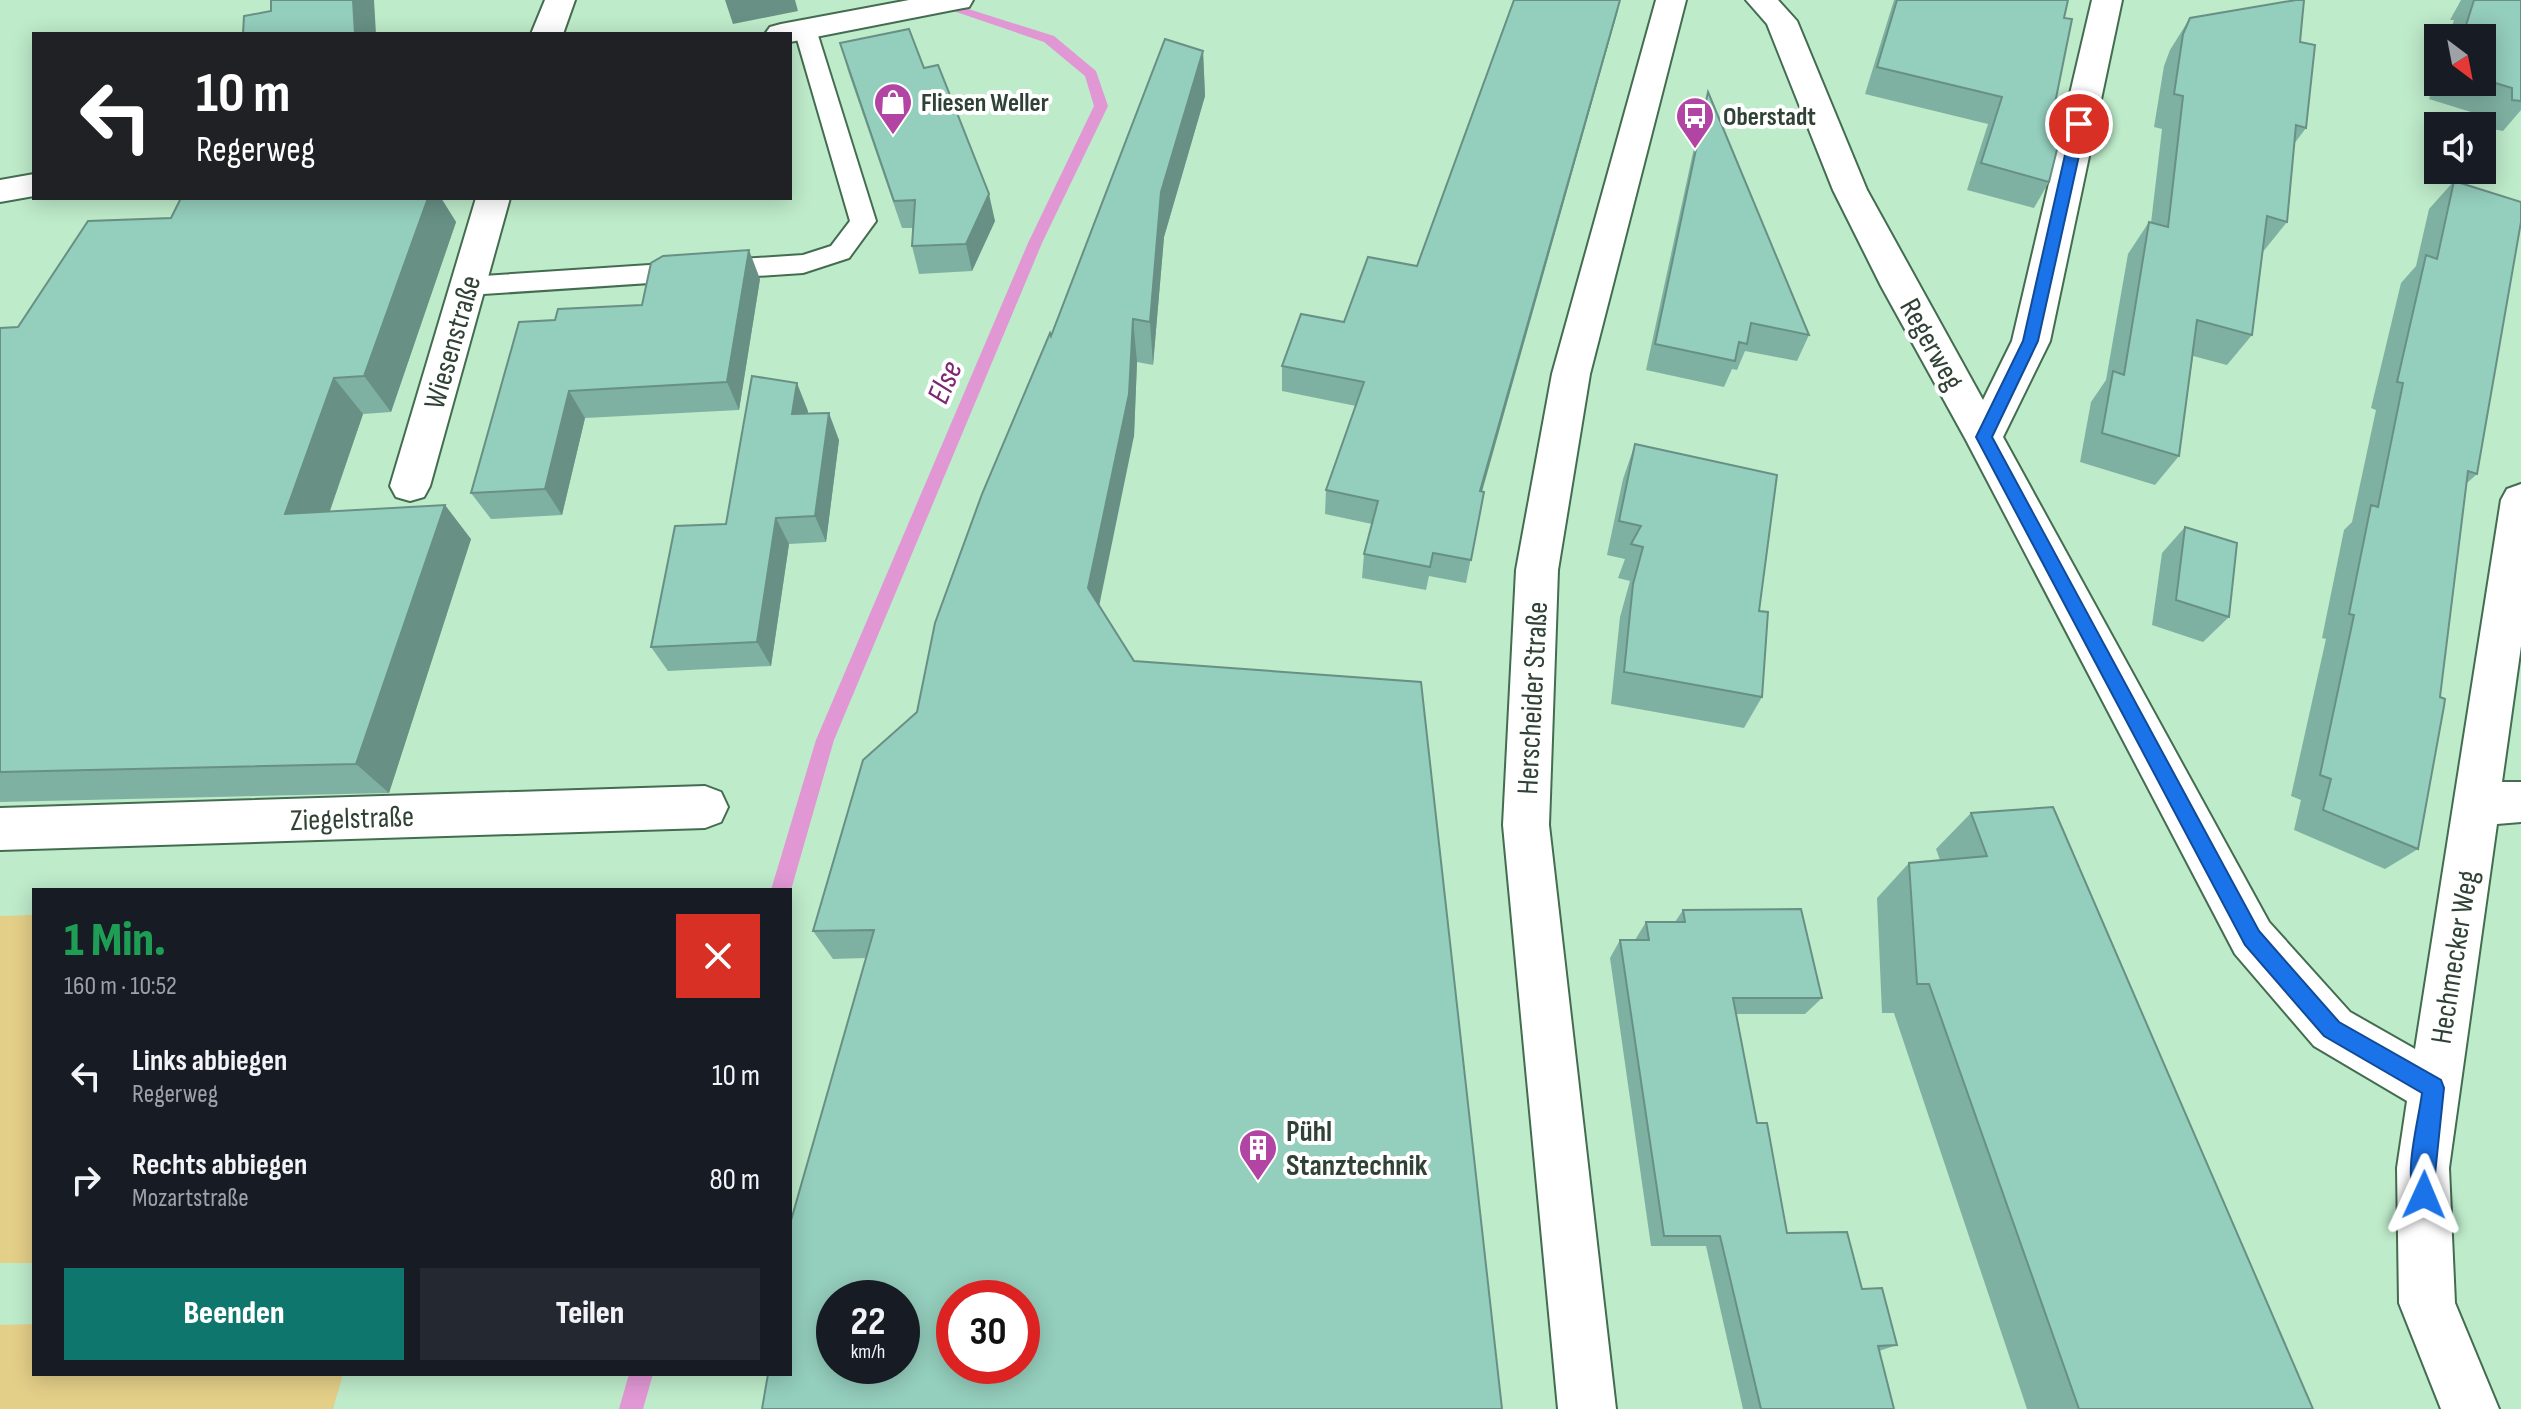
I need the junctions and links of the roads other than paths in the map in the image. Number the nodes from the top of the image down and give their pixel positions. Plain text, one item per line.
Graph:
1 (560, 0) edge
2 (958, 0) edge
3 (1671, 0) edge
4 (1761, 0) edge
5 (2107, 0) edge
6 (548, 32) edge
7 (793, 32) edge
8 (32, 185) edge
9 (0, 191) edge
10 (492, 200) edge
11 (468, 286) junction
12 (1984, 437) junction
13 (410, 486) dead end
14 (2521, 500) edge
15 (2499, 803) edge
16 (705, 807) dead end
17 (0, 829) edge
18 (2434, 1088) junction
19 (1587, 1409) edge
20 (2470, 1409) edge

1 - 6 street
2 - 7 street
3 - 19 street, Herscheider Straße
4 - 12 street, Regerweg
5 - 12 street
7 - 11 lane
8 - 9 street
10 - 11 street, Wiesenstraße
11 - 13 street, Wiesenstraße
12 - 18 street, Regerweg
14 - 15 street, Hechmecker Weg
15 - 18 street, Hechmecker Weg
16 - 17 street, Ziegelstraße
18 - 20 street, Hechmecker Weg

